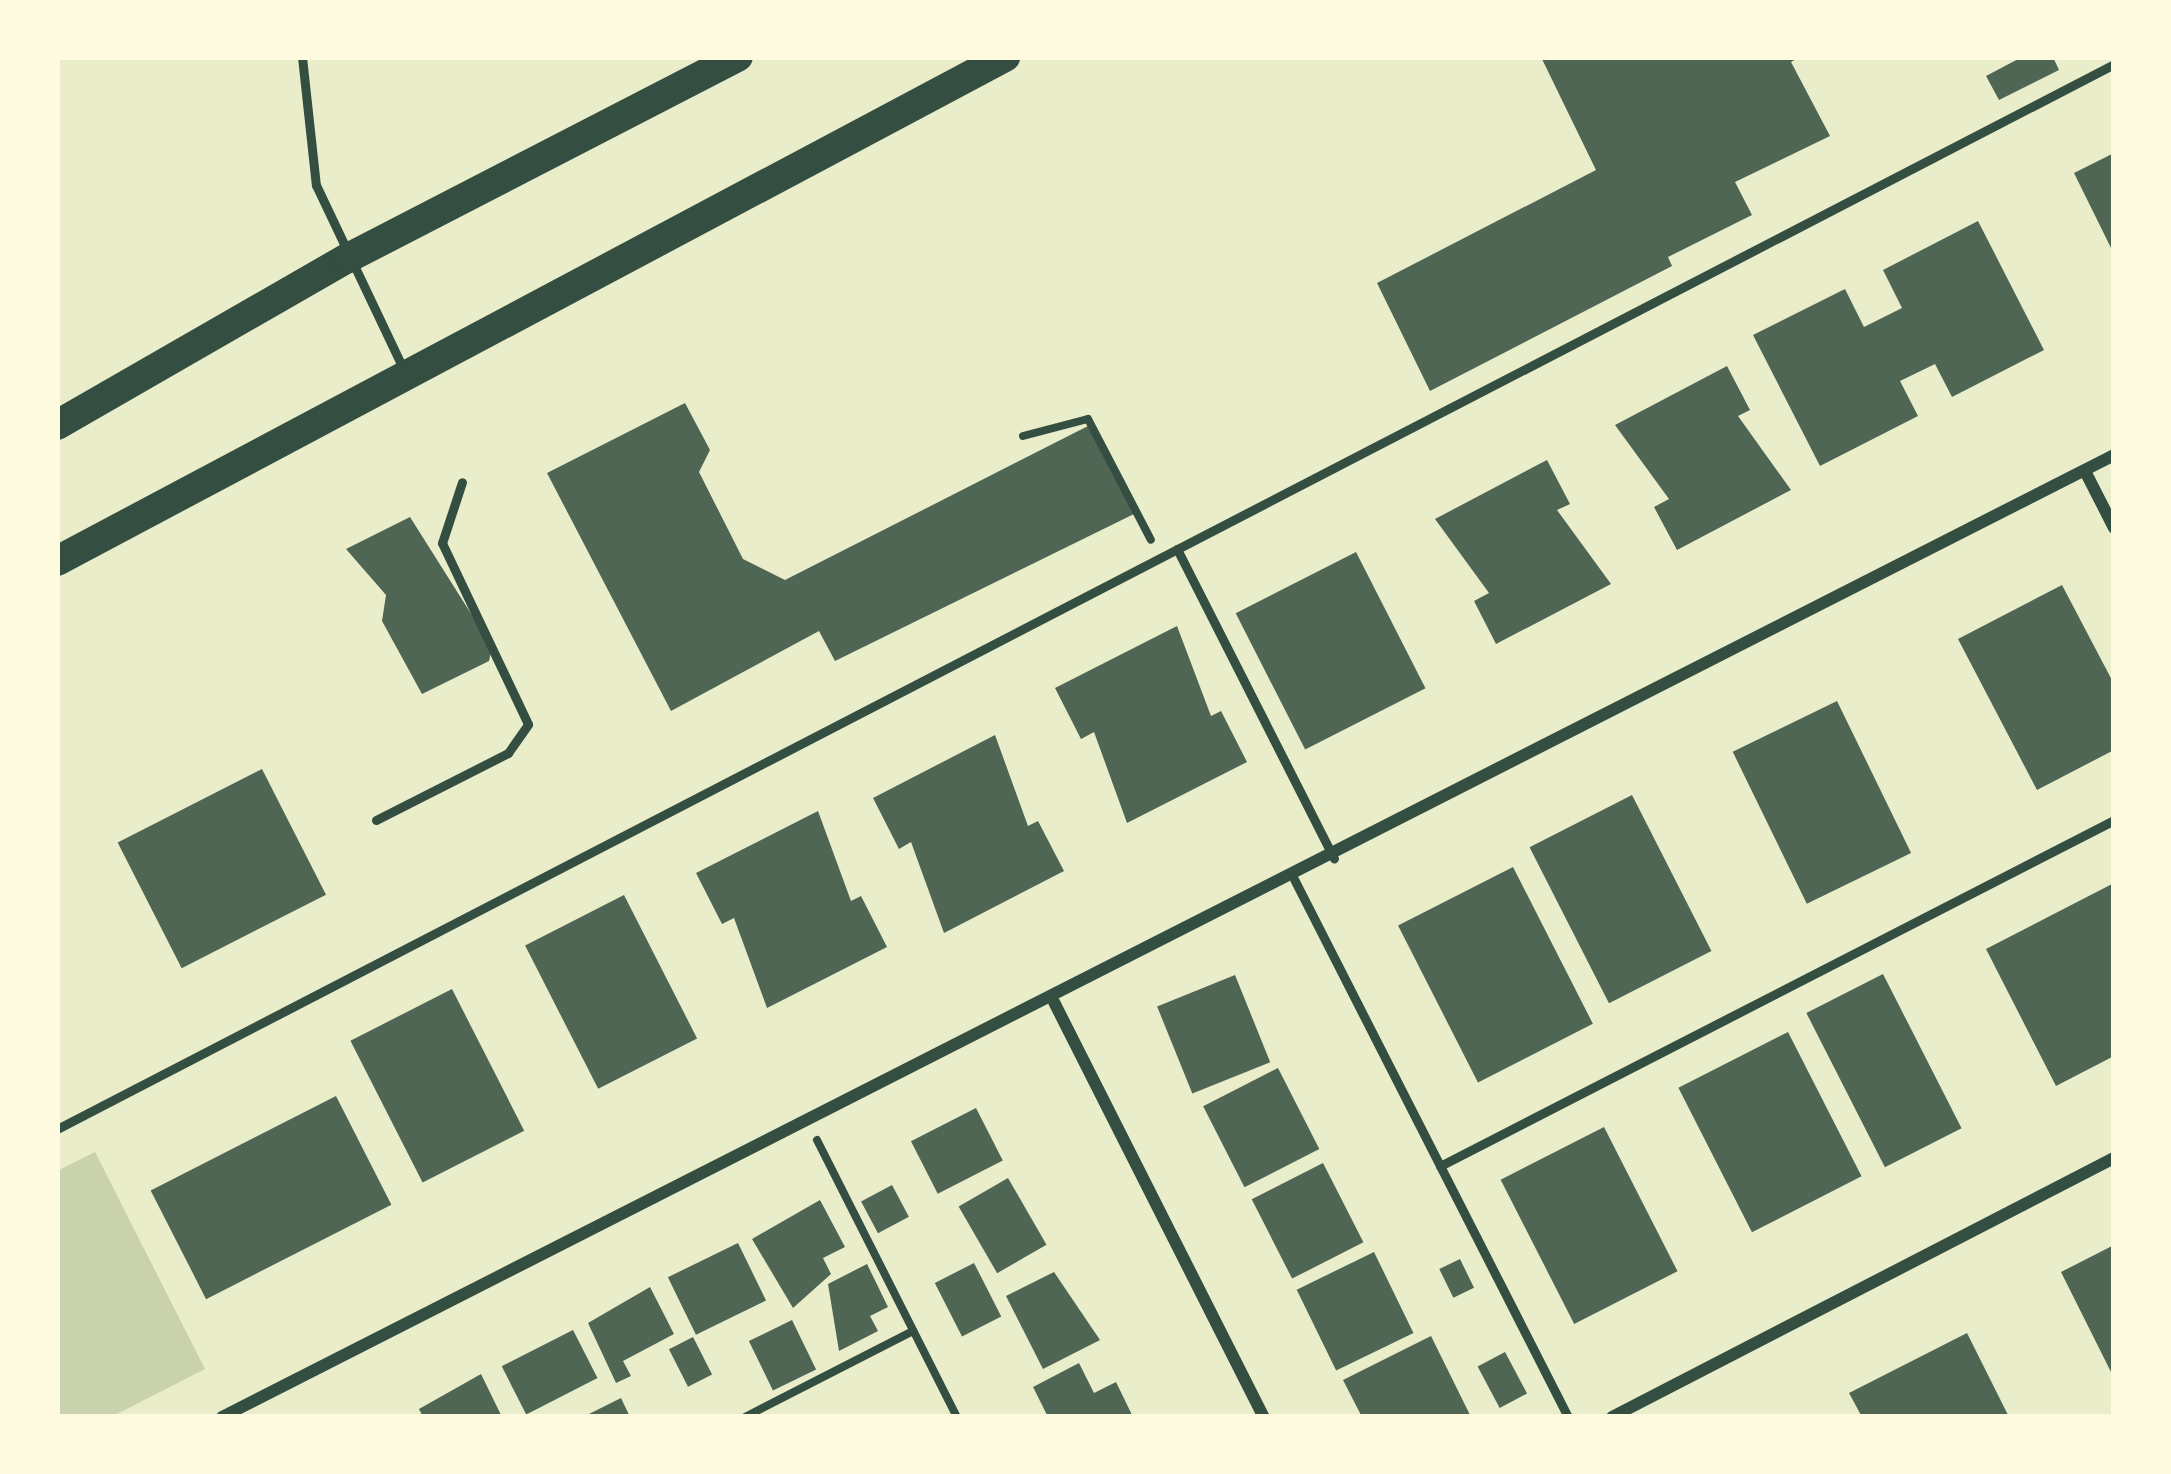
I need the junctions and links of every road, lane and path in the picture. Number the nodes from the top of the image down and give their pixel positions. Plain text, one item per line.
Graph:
1 (302, 57) edge
2 (738, 57) edge
3 (1005, 57) edge
4 (2114, 64) edge
5 (346, 259) junction
6 (403, 368) junction
7 (57, 424) edge
8 (1023, 436) dead end
9 (2114, 455) edge
10 (2085, 471) junction
11 (462, 482) dead end
12 (2114, 528) edge
13 (1177, 549) junction
14 (1160, 557) junction
15 (57, 561) edge
16 (376, 820) dead end
17 (2114, 820) edge
18 (1334, 858) junction
19 (1294, 879) junction
20 (1054, 1002) junction
21 (809, 1124) junction
22 (57, 1129) edge
23 (2114, 1158) edge
24 (1440, 1166) junction
25 (913, 1331) junction
26 (222, 1417) edge
27 (745, 1417) edge
28 (957, 1417) edge
29 (1264, 1417) edge
30 (1568, 1417) edge
31 (1612, 1417) edge

1 - 5 lane
2 - 5 main road
3 - 6 main road
4 - 13 lane
5 - 6 lane
5 - 7 main road
6 - 15 main road
8 - 14 path
9 - 10 street
10 - 12 street
10 - 18 street
11 - 16 lane
13 - 14 lane
13 - 18 lane
14 - 22 lane
17 - 24 lane
18 - 19 street
19 - 20 street
19 - 24 lane
20 - 21 street
20 - 29 street
21 - 25 path
21 - 26 street
23 - 31 street
24 - 30 lane
25 - 27 path
25 - 28 path

